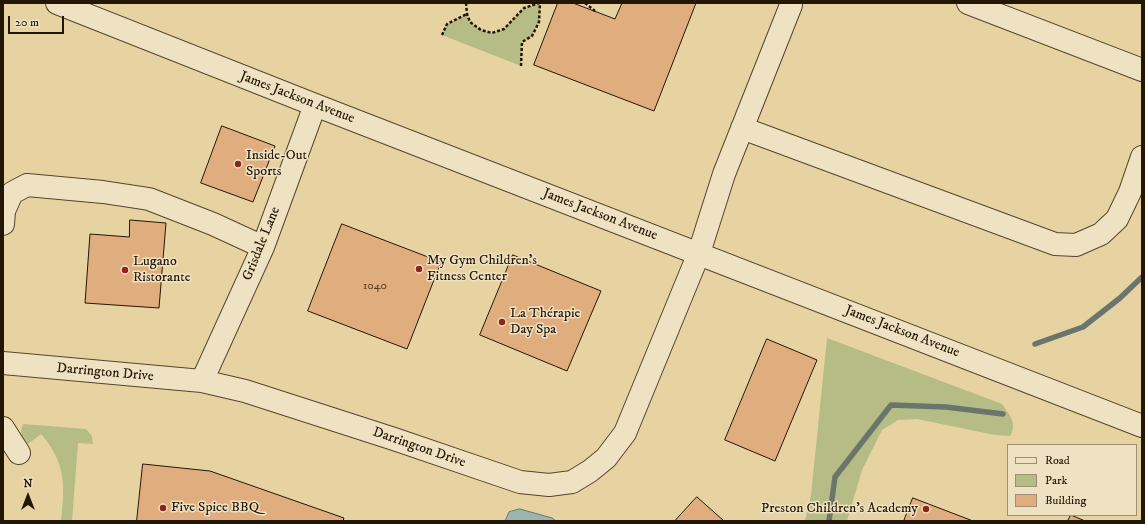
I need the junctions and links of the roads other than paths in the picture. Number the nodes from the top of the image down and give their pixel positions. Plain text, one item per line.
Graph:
1 (57, 3) edge
2 (968, 3) edge
3 (792, 4) edge
4 (1142, 70) edge
5 (315, 105) junction
6 (742, 128) junction
7 (1142, 157) edge
8 (3, 215) edge
9 (263, 247) junction
10 (699, 253) junction
11 (3, 362) edge
12 (202, 381) junction
13 (1142, 426) edge
14 (3, 428) edge
15 (19, 453) dead end

1 - 5 street, James Jackson Avenue
2 - 4 street
3 - 6 street, Darrington Drive
5 - 9 street, Grisdale Lane
5 - 10 street, James Jackson Avenue
6 - 7 street
6 - 10 street, Darrington Drive
8 - 9 street
9 - 12 street, Grisdale Lane
10 - 12 street, Darrington Drive
10 - 13 street, James Jackson Avenue
11 - 12 street, Darrington Drive
14 - 15 street

